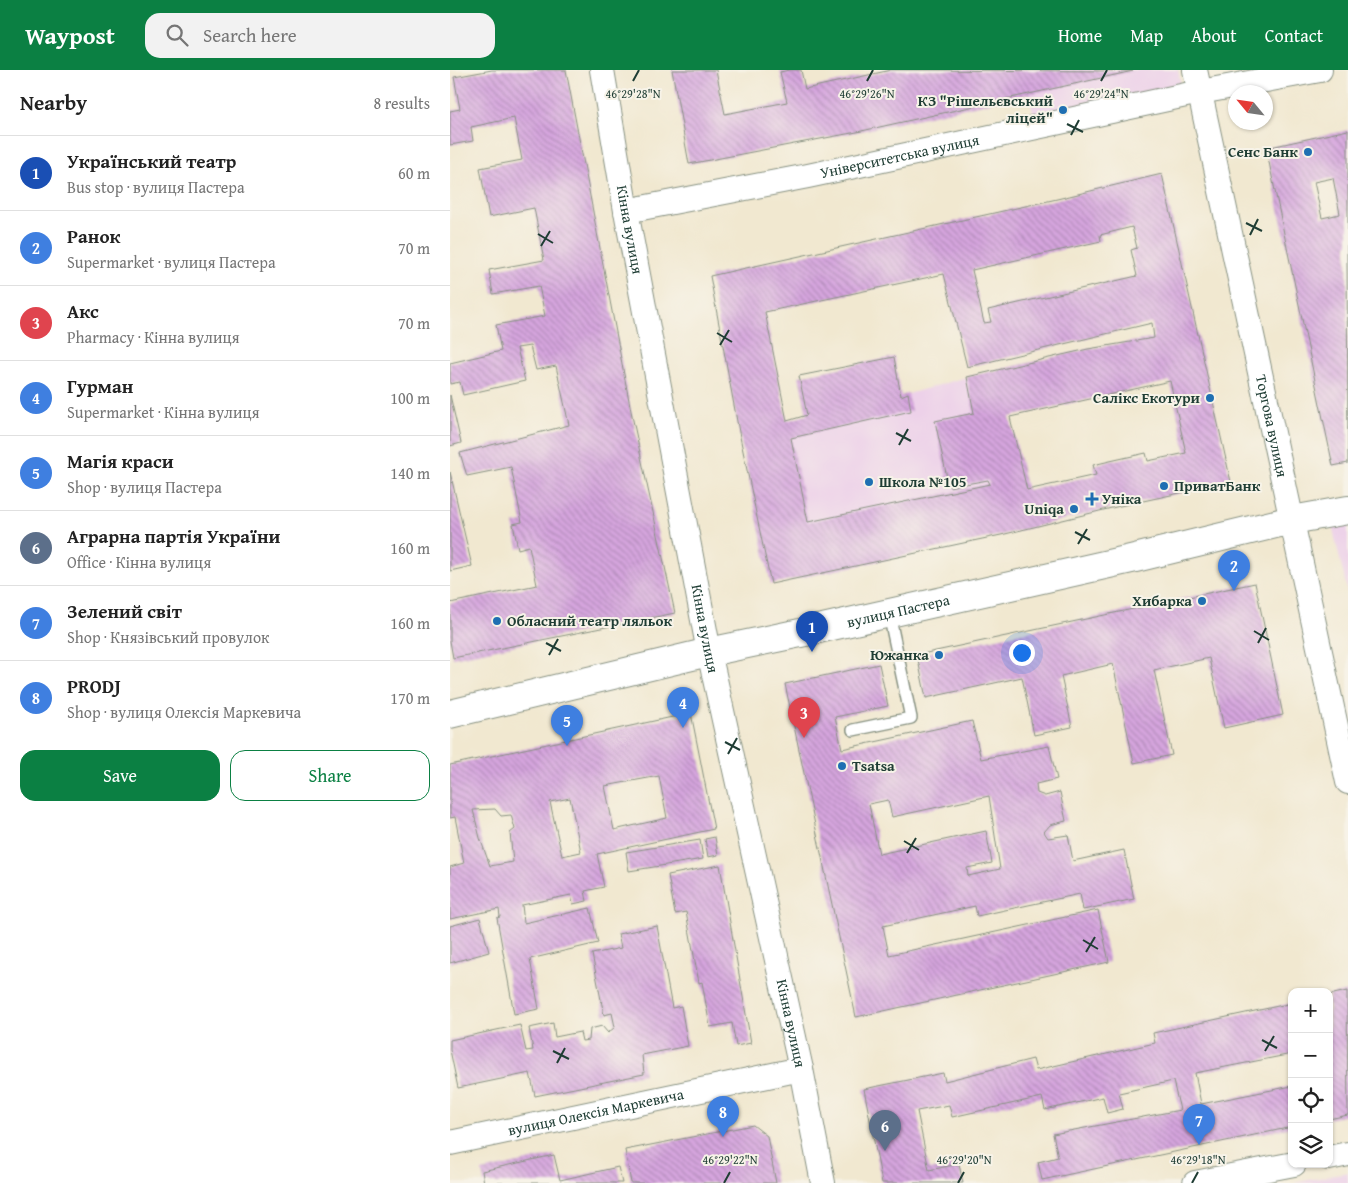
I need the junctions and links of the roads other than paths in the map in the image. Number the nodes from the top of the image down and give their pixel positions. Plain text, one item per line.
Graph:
1 (602, 70) edge
2 (1320, 70) edge
3 (1197, 81) edge
4 (626, 211) junction
5 (1348, 510) edge
6 (1292, 520) junction
7 (889, 614) junction
8 (709, 652) junction
9 (450, 714) edge
10 (853, 730) dead end
11 (1348, 782) edge
12 (801, 1069) junction
13 (450, 1143) edge
14 (1348, 1154) edge
15 (1333, 1157) edge
16 (1288, 1165) edge
17 (822, 1183) edge
18 (1195, 1183) edge

1 - 4 street, Кінна вулиця
2 - 3 street, Університетська вулиця
3 - 4 street, Університетська вулиця
3 - 6 street, Торгова вулиця
4 - 8 street, Кінна вулиця
5 - 6 street, вулиця Пастера
6 - 7 street, вулиця Пастера
6 - 11 street, Торгова вулиця
7 - 8 street, вулиця Пастера
7 - 10 lane
8 - 9 street, вулиця Пастера
8 - 12 street, Кінна вулиця
12 - 13 street, вулиця Олексія Маркевича
12 - 17 street, Кінна вулиця
14 - 15 street
16 - 18 street

